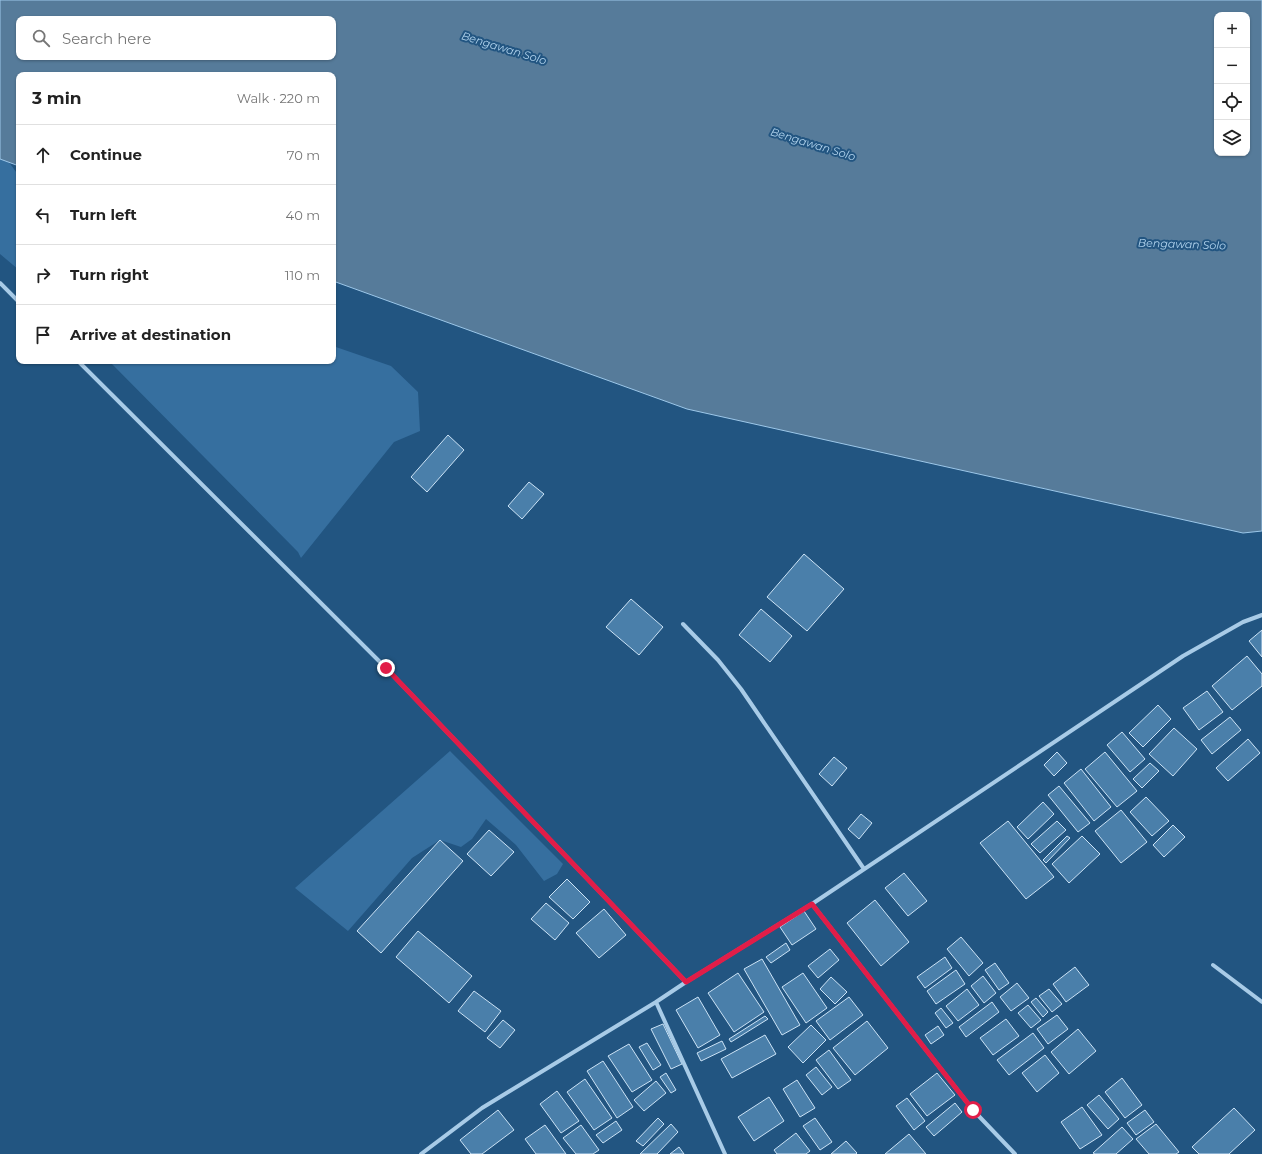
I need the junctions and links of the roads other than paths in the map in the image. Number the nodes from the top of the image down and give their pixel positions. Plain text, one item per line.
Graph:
1 (0, 283) edge
2 (16, 299) edge
3 (81, 364) edge
4 (1262, 615) edge
5 (683, 624) dead end
6 (864, 869) junction
7 (812, 904) junction
8 (1213, 965) dead end
9 (686, 982) junction
10 (656, 1002) junction
11 (1262, 1002) edge
12 (421, 1154) edge
13 (724, 1154) edge
14 (1015, 1154) edge

1 - 2 street
3 - 9 street
4 - 6 street
5 - 6 street
6 - 7 street
7 - 9 street
7 - 14 street
8 - 11 street
9 - 10 street
10 - 12 street
10 - 13 street

